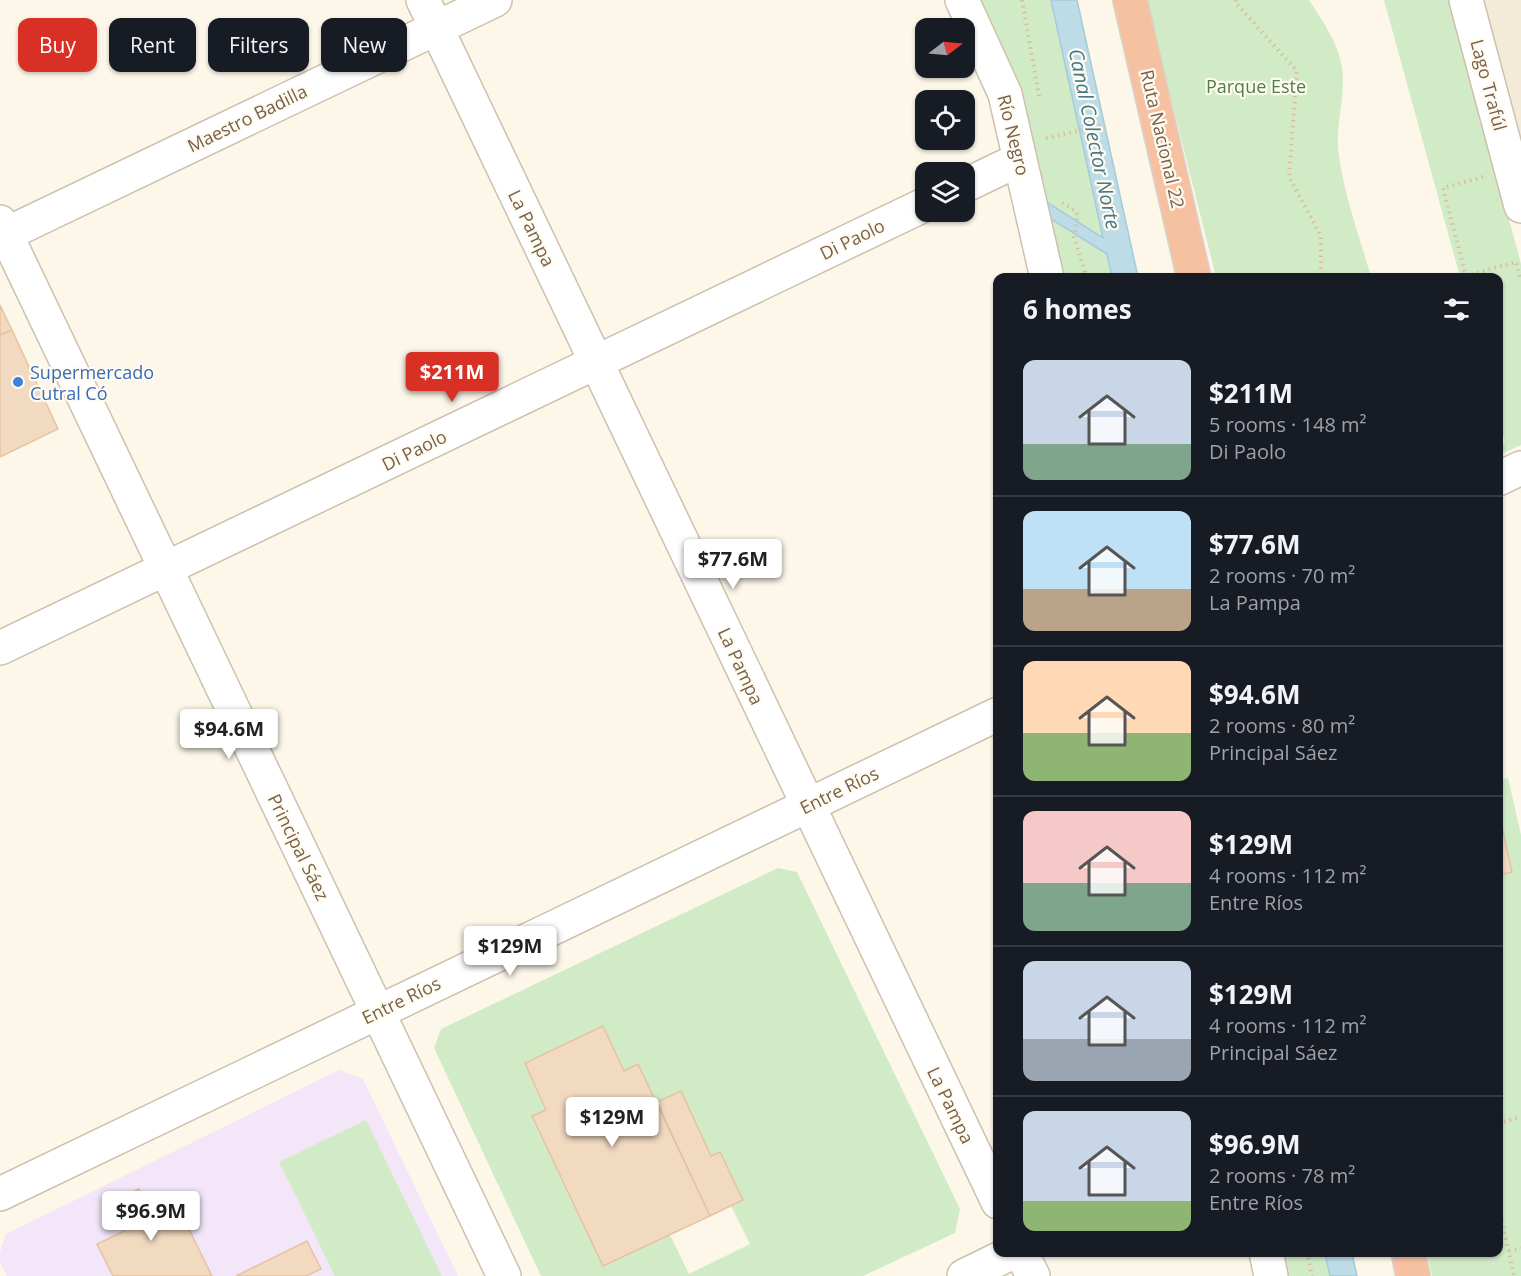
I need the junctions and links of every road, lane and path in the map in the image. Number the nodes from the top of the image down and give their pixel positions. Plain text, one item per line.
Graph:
1 (495, 0) edge
2 (962, 0) edge
3 (1022, 0) edge
4 (1130, 0) edge
5 (1236, 0) edge
6 (1466, 0) edge
7 (430, 14) edge
8 (1040, 104) dead end
9 (1105, 125) dead end
10 (1044, 127) dead end
11 (1046, 138) junction
12 (1030, 149) junction
13 (1492, 174) dead end
14 (975, 180) edge
15 (1521, 206) edge
16 (915, 209) edge
17 (1078, 223) dead end
18 (2, 231) edge
19 (1046, 273) edge
20 (1085, 273) edge
21 (1193, 273) edge
22 (1321, 273) edge
23 (1465, 273) edge
24 (1477, 273) edge
25 (1521, 281) edge
26 (596, 362) junction
27 (1521, 468) edge
28 (1503, 477) edge
29 (166, 568) junction
30 (0, 648) edge
31 (993, 716) edge
32 (807, 805) junction
33 (378, 1012) junction
34 (1521, 1117) edge
35 (1503, 1122) edge
36 (993, 1192) edge
37 (0, 1194) edge
38 (1503, 1225) edge
39 (1521, 1248) edge
40 (1509, 1251) junction
41 (1003, 1257) edge
42 (1024, 1257) edge
43 (1267, 1257) edge
44 (1308, 1257) edge
45 (1409, 1257) edge
46 (504, 1276) edge
47 (964, 1276) edge
48 (1033, 1276) edge
49 (1271, 1276) edge
50 (1312, 1276) edge
51 (1413, 1276) edge
52 (1514, 1276) edge

1 - 7 street, Maestro Badilla
2 - 12 street, Río Negro
3 - 8 path
4 - 21 highway, Ruta Nacional 22
5 - 22 path
6 - 15 street, Lago Trafúl
7 - 18 street, Maestro Badilla
7 - 26 street, La Pampa
9 - 11 path
10 - 11 path
11 - 12 path
12 - 14 street
12 - 19 street, Río Negro
13 - 23 path
16 - 26 street, Di Paolo
17 - 20 path
18 - 29 street, Principal Sáez
24 - 25 path
26 - 29 street, Di Paolo
26 - 32 street, La Pampa
27 - 28 street
29 - 30 street, Di Paolo
29 - 33 street, Principal Sáez
31 - 32 street, Entre Ríos
32 - 33 street, Entre Ríos
32 - 36 street, La Pampa
33 - 37 street, Entre Ríos
33 - 46 street, Principal Sáez
34 - 35 path
38 - 40 path
39 - 40 path
40 - 52 path
41 - 47 street
42 - 48 street
43 - 49 street
44 - 50 path
45 - 51 highway

